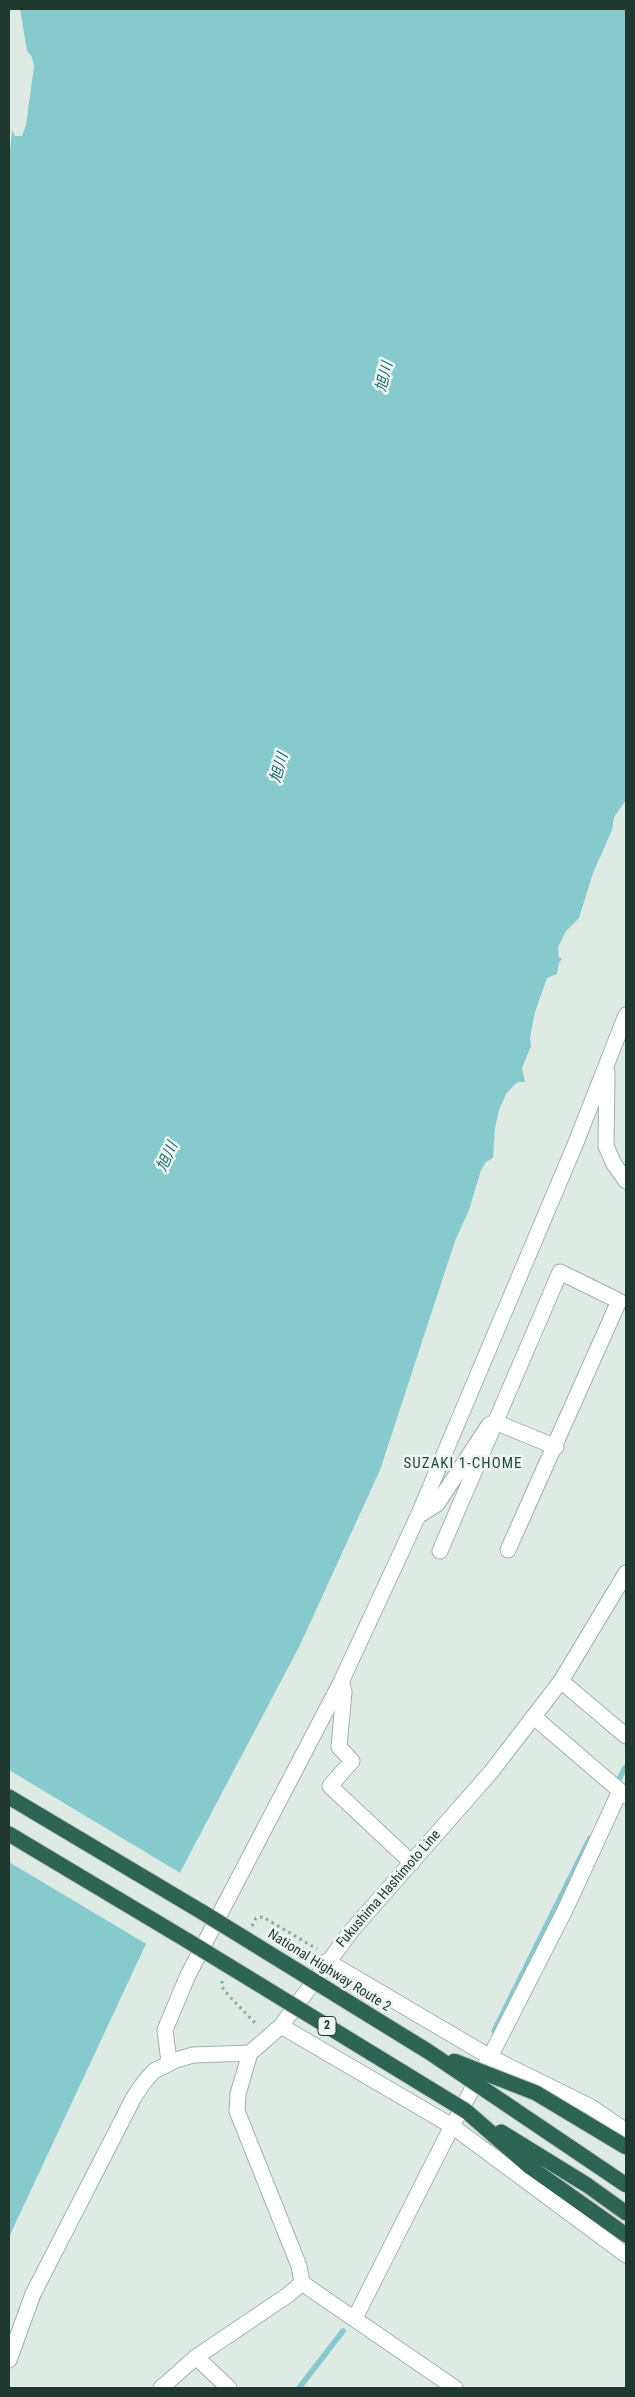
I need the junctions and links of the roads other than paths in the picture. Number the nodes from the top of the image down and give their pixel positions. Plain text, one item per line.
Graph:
1 (626, 1015) edge
2 (607, 1061) junction
3 (626, 1181) edge
4 (495, 1422) junction
5 (556, 1447) junction
6 (418, 1516) junction
7 (508, 1550) dead end
8 (440, 1551) dead end
9 (626, 1573) edge
10 (561, 1681) junction
11 (341, 1682) junction
12 (534, 1717) junction
13 (626, 1736) edge
14 (619, 1790) edge
15 (9, 1797) edge
16 (9, 1834) edge
17 (412, 1863) junction
18 (322, 1955) junction
19 (280, 2026) junction
20 (429, 2052) junction
21 (250, 2053) junction
22 (490, 2057) junction
23 (169, 2062) junction
24 (466, 2111) junction
25 (452, 2126) junction
26 (626, 2131) edge
27 (626, 2147) edge
28 (626, 2184) edge
29 (626, 2213) edge
30 (626, 2235) edge
31 (626, 2255) edge
32 (302, 2283) junction
33 (355, 2318) junction
34 (196, 2357) junction
35 (9, 2360) edge
36 (161, 2388) edge
37 (229, 2388) edge
38 (455, 2388) edge

1 - 2 street
2 - 3 street
2 - 6 street
4 - 5 street
4 - 5 street
4 - 6 street
4 - 8 street
5 - 7 street
6 - 11 street
9 - 10 street, Fukushima Hashimoto Line
10 - 12 street, Fukushima Hashimoto Line
10 - 13 street
11 - 17 street
11 - 23 street
12 - 14 street
12 - 17 street, Fukushima Hashimoto Line
14 - 22 street
15 - 20 highway, National Highway Route 2 / 2, bridge
16 - 24 highway, 2, bridge
17 - 18 street, Fukushima Hashimoto Line
18 - 19 street, Fukushima Hashimoto Line
18 - 22 street
19 - 21 street, Fukushima Hashimoto Line
19 - 25 street
20 - 27 highway, bridge
20 - 28 highway, National Highway Route 2 / 2, bridge
21 - 23 street
21 - 32 street
22 - 25 street
22 - 26 street
23 - 35 street
24 - 29 highway, 2
24 - 30 highway
25 - 31 street
25 - 33 street
32 - 33 street
32 - 34 street
33 - 38 street
34 - 36 street
34 - 37 street

